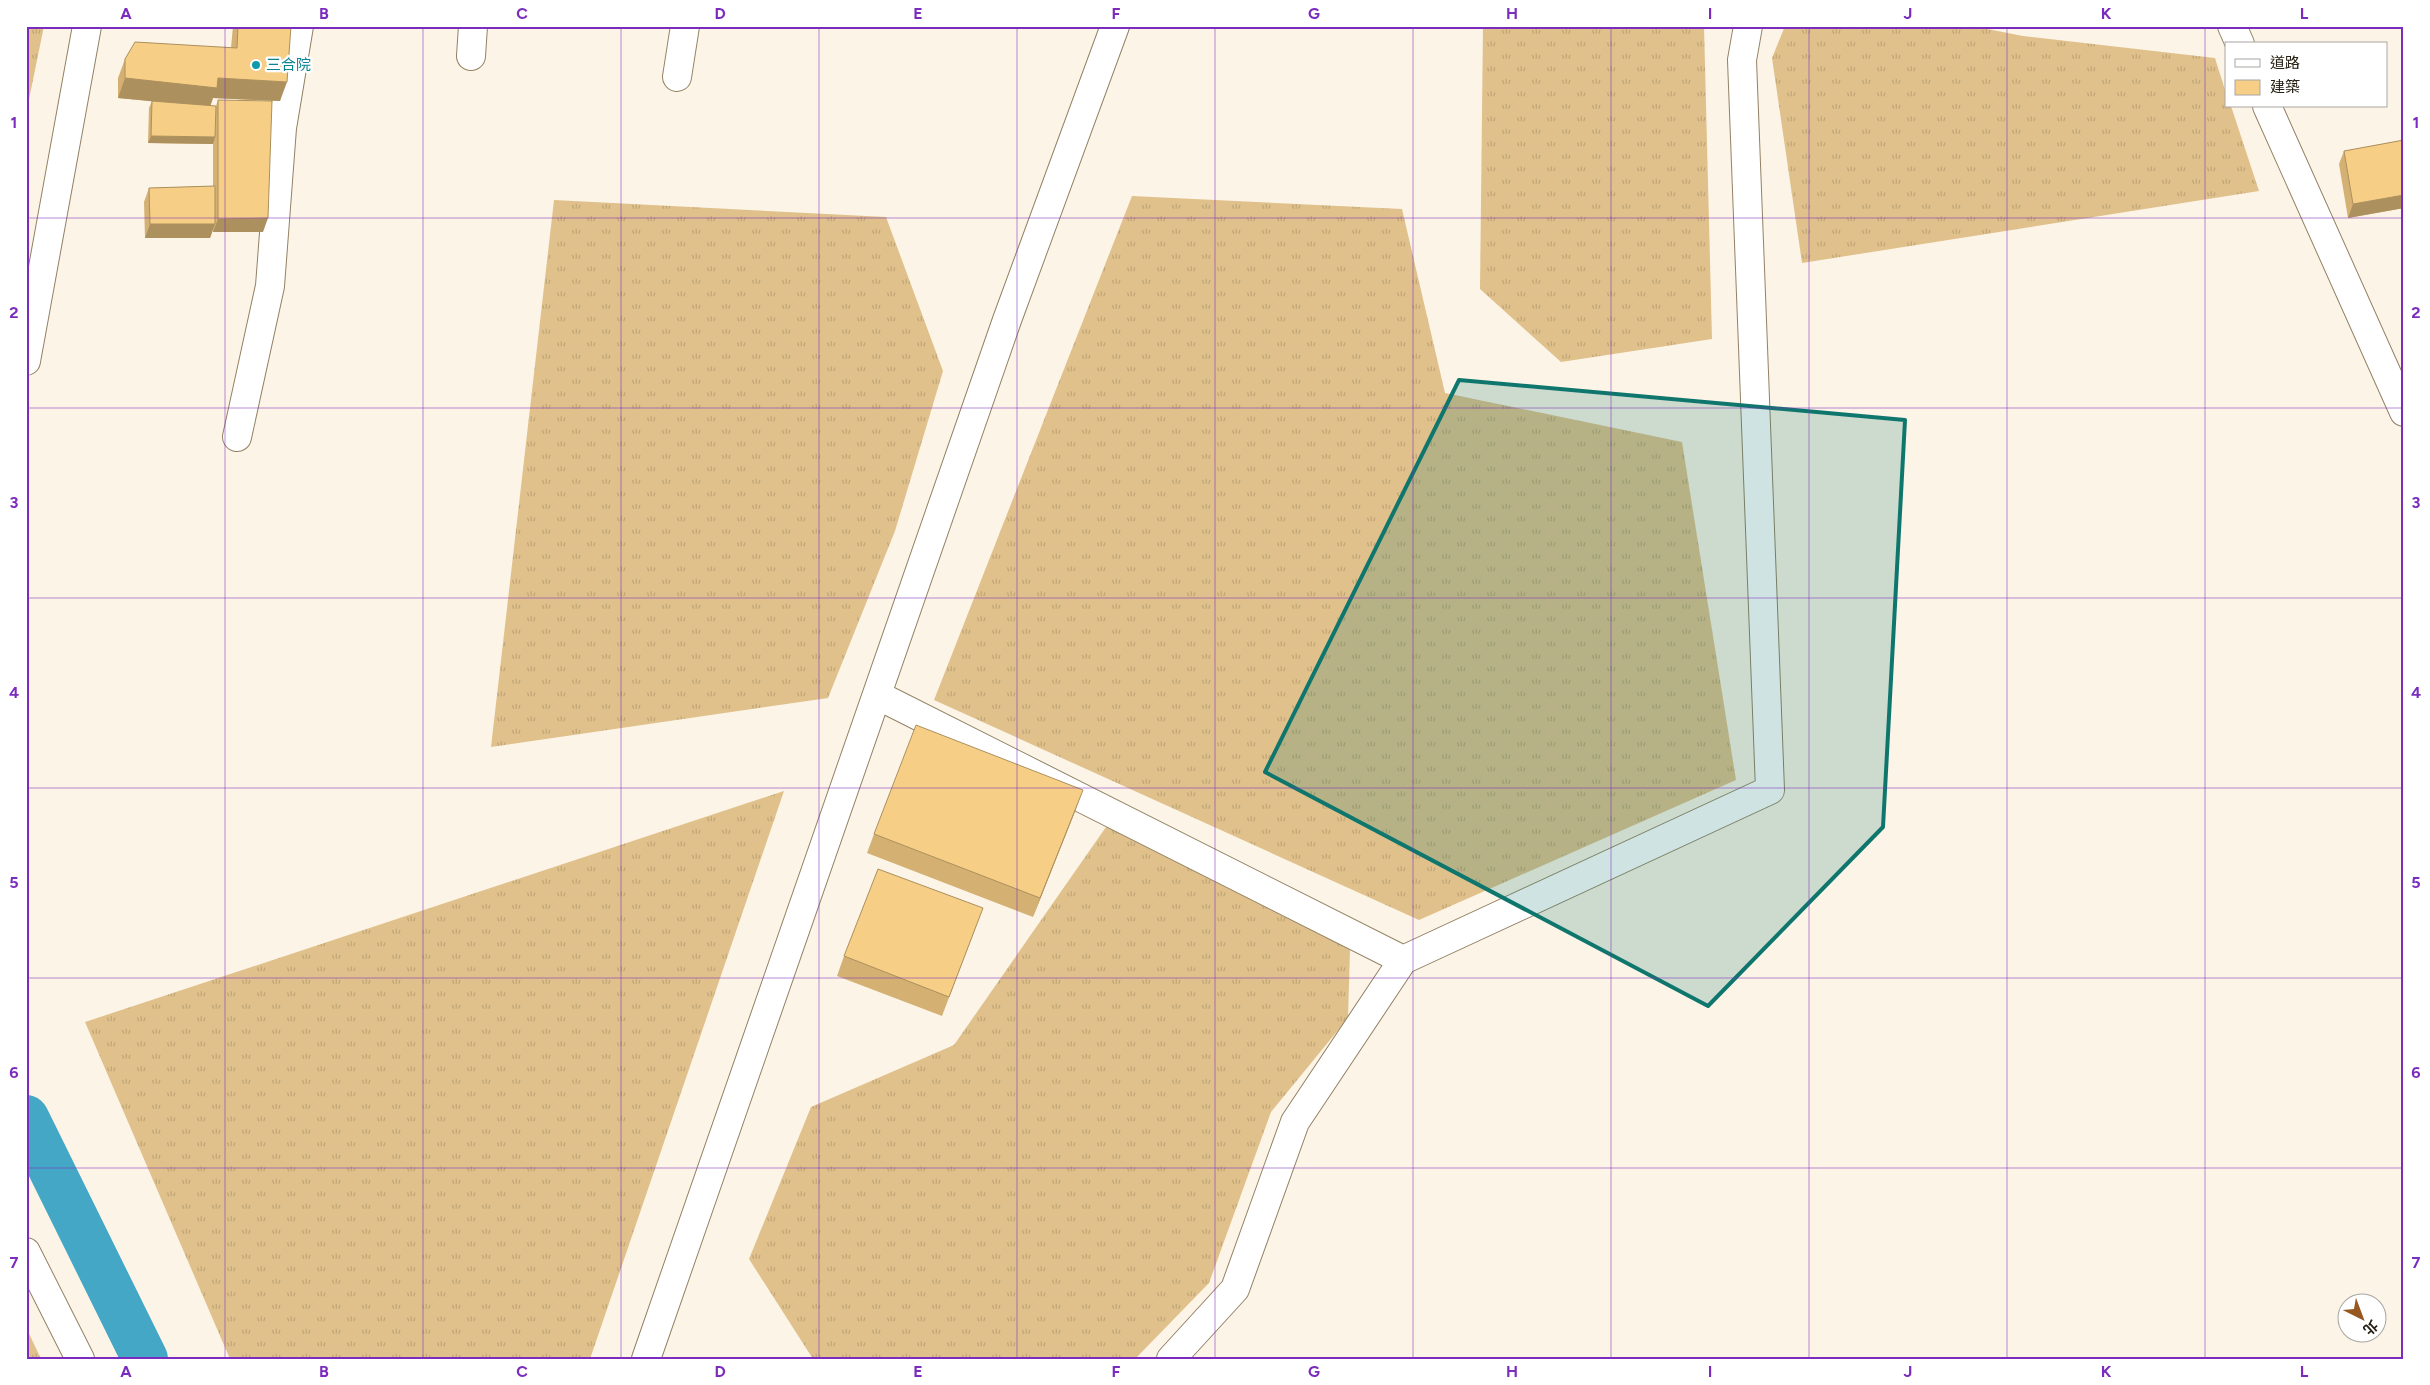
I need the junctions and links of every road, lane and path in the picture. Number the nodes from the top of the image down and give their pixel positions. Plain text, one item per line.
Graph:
1 (86, 26) edge
2 (299, 26) edge
3 (473, 26) edge
4 (685, 26) edge
5 (1115, 26) edge
6 (1748, 26) edge
7 (2232, 26) edge
8 (2239, 42) edge
9 (471, 56) dead end
10 (677, 77) dead end
11 (2269, 108) edge
12 (26, 361) edge
13 (2404, 412) edge
14 (237, 437) dead end
15 (877, 695) junction
16 (1403, 960) junction
17 (26, 1252) edge
18 (80, 1359) edge
19 (646, 1359) edge
20 (1171, 1359) edge

1 - 12 lane
2 - 14 lane
3 - 9 lane
4 - 10 lane
5 - 15 lane
6 - 16 lane
7 - 8 lane
11 - 13 lane
15 - 16 lane
15 - 19 lane
16 - 20 lane
17 - 18 lane

